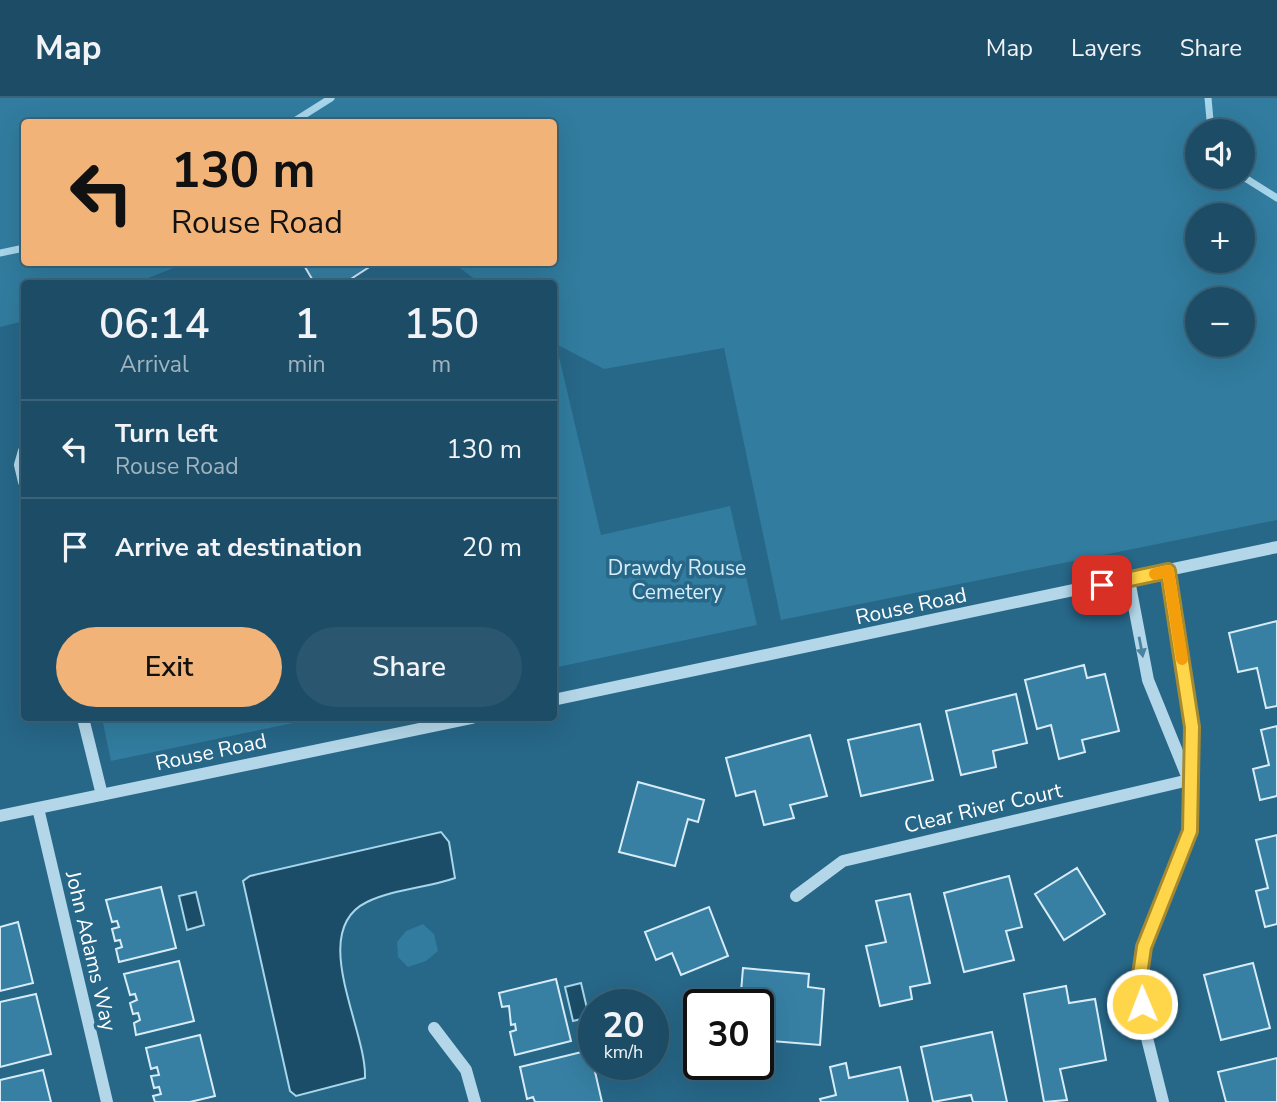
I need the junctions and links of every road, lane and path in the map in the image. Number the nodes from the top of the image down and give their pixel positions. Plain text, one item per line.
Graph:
1 (1277, 547) edge
2 (1168, 571) junction
3 (1129, 580) junction
4 (557, 700) edge
5 (84, 721) edge
6 (458, 721) edge
7 (1189, 780) junction
8 (102, 795) junction
9 (38, 808) junction
10 (0, 816) edge
11 (796, 896) dead end
12 (434, 1028) dead end
13 (107, 1102) edge
14 (475, 1102) edge
15 (1163, 1102) edge

1 - 2 street, Rouse Road
2 - 3 street, Rouse Road
2 - 7 street
3 - 4 street, Rouse Road
3 -> 7 street
5 - 8 street
6 - 8 street, Rouse Road
7 - 11 street, Clear River Court
7 - 15 street
8 - 9 street, Rouse Road
9 - 10 street, Rouse Road
9 - 13 street, John Adams Way
12 - 14 street

